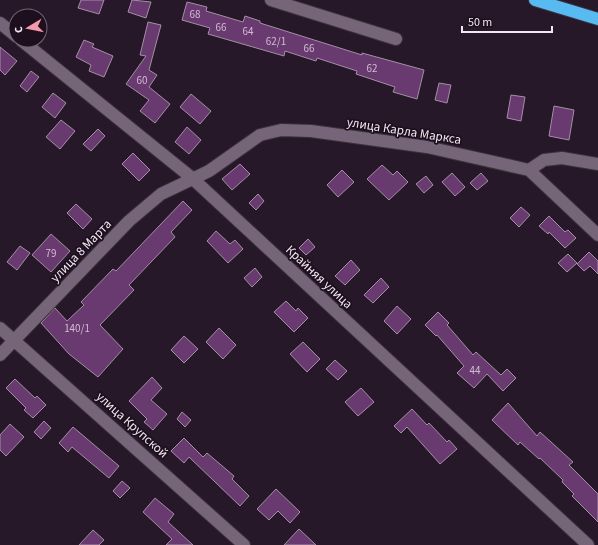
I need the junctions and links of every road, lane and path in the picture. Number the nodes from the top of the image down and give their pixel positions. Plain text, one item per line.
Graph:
1 (271, 0) edge
2 (535, 0) edge
3 (598, 19) edge
4 (0, 23) edge
5 (8, 30) edge
6 (396, 39) dead end
7 (31, 48) edge
8 (598, 164) edge
9 (529, 170) junction
10 (192, 178) junction
11 (598, 234) edge
12 (0, 328) edge
13 (14, 340) junction
14 (0, 355) edge
15 (244, 545) edge
16 (588, 545) edge

1 - 6 street
2 - 3 highway
4 - 5 street
7 - 10 street, Крайняя улица
8 - 9 street
9 - 10 street, улица Карла Маркса
9 - 11 street, улица Карла Маркса
10 - 13 street, улица 8 Марта
10 - 16 street, Крайняя улица
12 - 13 street, улица Крупской
13 - 14 street, улица 8 Марта
13 - 15 street, улица Крупской

